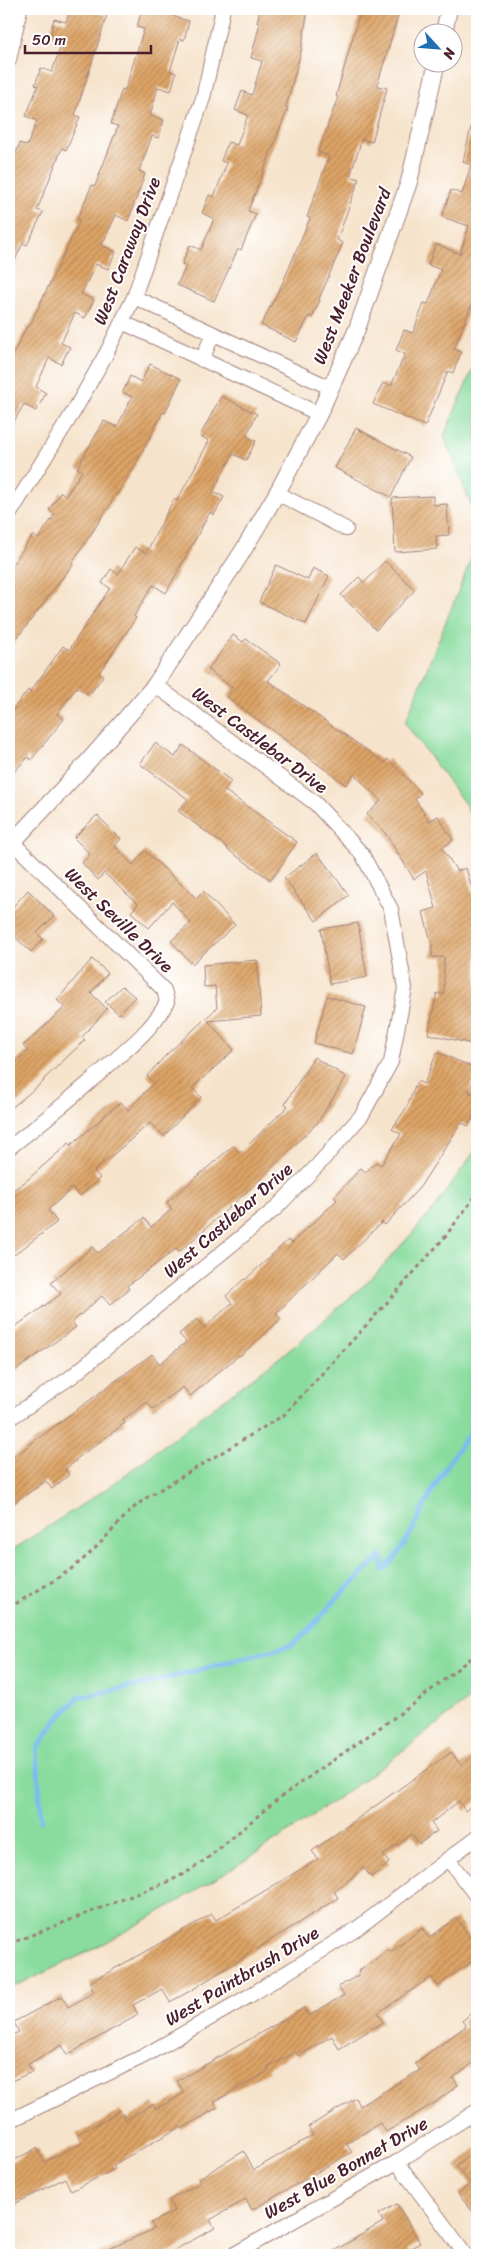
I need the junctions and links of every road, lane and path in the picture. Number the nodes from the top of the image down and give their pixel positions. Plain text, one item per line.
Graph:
1 (20, 9) edge
2 (223, 9) edge
3 (449, 9) edge
4 (446, 22) edge
5 (9, 60) edge
6 (435, 72) edge
7 (134, 297) junction
8 (122, 322) junction
9 (213, 334) junction
10 (202, 360) junction
11 (330, 388) junction
12 (319, 414) junction
13 (277, 493) junction
14 (9, 515) edge
15 (346, 529) dead end
16 (155, 684) junction
17 (10, 844) edge
18 (9, 1148) edge
19 (477, 1194) edge
20 (9, 1419) edge
21 (9, 1608) edge
22 (477, 1653) edge
23 (477, 1837) edge
24 (448, 1859) junction
25 (477, 1897) edge
26 (9, 1944) edge
27 (477, 2111) edge
28 (9, 2120) edge
29 (397, 2162) junction
30 (233, 2255) edge
31 (466, 2255) edge

1 - 5 street
2 - 7 street, West Caraway Drive
3 - 4 street
6 - 11 street, West Meeker Boulevard
7 - 8 street, West Caraway Drive
7 - 9 street
8 - 10 street
8 - 14 street, West Caraway Drive
9 - 10 street
9 - 11 street
10 - 12 street
11 - 12 street, West Meeker Boulevard
12 - 13 street, West Meeker Boulevard
13 - 15 street
13 - 16 street, West Meeker Boulevard
16 - 17 street, West Meeker Boulevard
16 - 20 street, West Castlebar Drive
17 - 18 street, West Seville Drive
19 - 21 path
22 - 26 path
23 - 24 street, West Paintbrush Drive
24 - 25 street
24 - 28 street, West Paintbrush Drive
27 - 29 street, West Blue Bonnet Drive
29 - 30 street, West Blue Bonnet Drive
29 - 31 street

